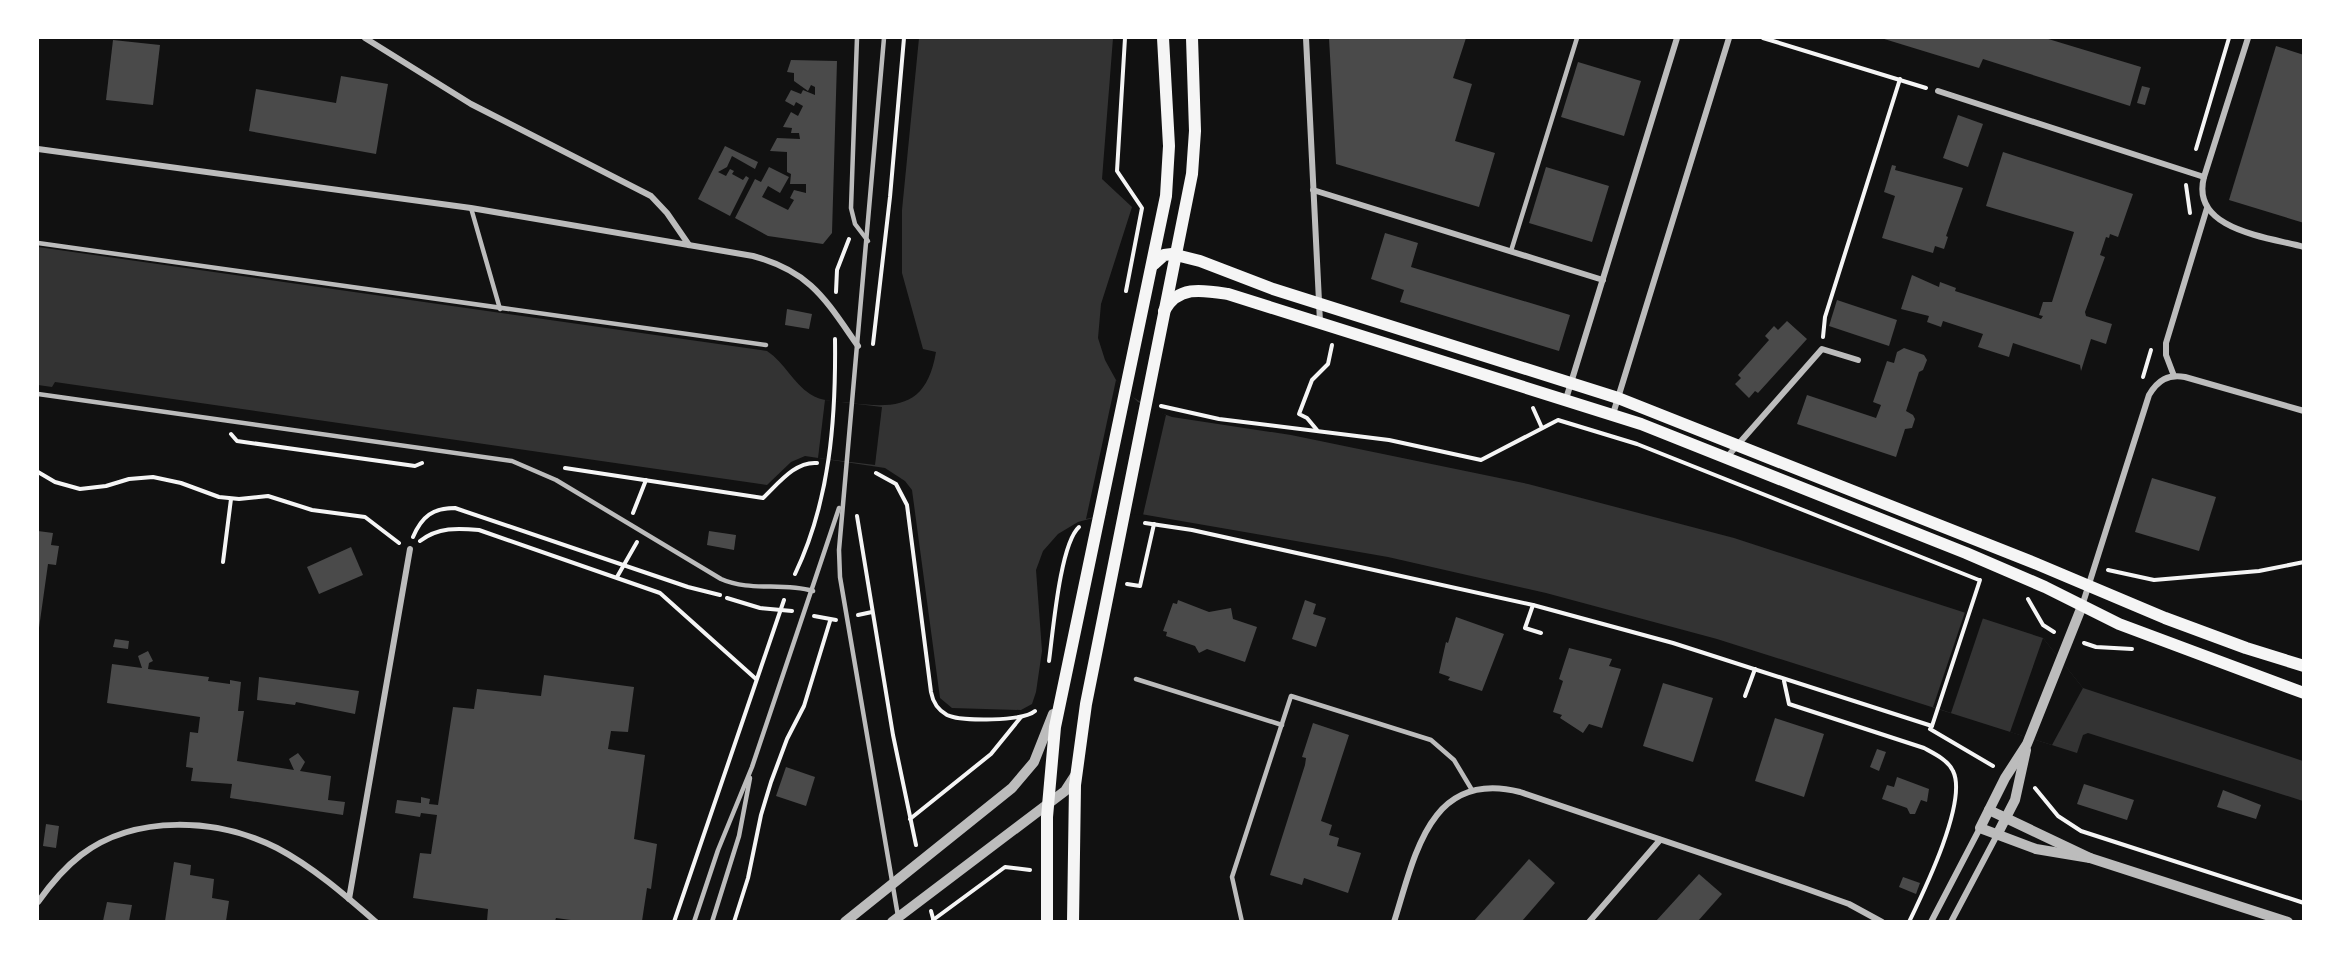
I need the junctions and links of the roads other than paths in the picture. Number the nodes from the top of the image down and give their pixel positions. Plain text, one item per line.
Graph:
1 (365, 38) edge
2 (857, 38) edge
3 (884, 38) edge
4 (1163, 38) edge
5 (1192, 38) edge
6 (1306, 38) edge
7 (1577, 38) edge
8 (1677, 38) edge
9 (1729, 38) edge
10 (2248, 38) edge
11 (1938, 91) road end
12 (38, 149) edge
13 (2204, 177) junction
14 (1313, 190) junction
15 (471, 208) junction
16 (2207, 208) junction
17 (868, 241) junction
18 (38, 243) edge
19 (689, 245) junction
20 (2304, 247) edge
21 (1511, 251) junction
22 (1177, 255) junction
23 (1154, 264) junction
24 (1603, 280) junction
25 (1319, 304) junction
26 (500, 309) junction
27 (1164, 311) junction
28 (1320, 322) junction
29 (766, 345) dead end
30 (858, 346) junction
31 (1858, 360) dead end
32 (2174, 376) junction
33 (1572, 383) junction
34 (38, 394) edge
35 (1618, 398) junction
36 (1566, 399) junction
37 (2304, 411) edge
38 (1613, 414) junction
39 (1738, 444) junction
40 (1727, 457) junction
41 (843, 491) junction
42 (410, 549) road end
43 (2089, 586) junction
44 (813, 591) junction
45 (2082, 606) junction
46 (2304, 666) edge
47 (1136, 679) dead end
48 (1064, 686) junction
49 (2304, 693) edge
50 (1282, 725) junction
51 (2027, 744) junction
52 (752, 767) junction
53 (1076, 772) junction
54 (1472, 790) junction
55 (1047, 805) junction
56 (1989, 810) junction
57 (2007, 818) junction
58 (1980, 828) junction
59 (1997, 835) junction
60 (1660, 840) junction
61 (2090, 858) junction
62 (349, 899) junction
63 (38, 902) edge
64 (1047, 918) edge
65 (375, 921) edge
66 (694, 921) edge
67 (712, 921) edge
68 (845, 921) edge
69 (892, 921) edge
70 (899, 921) edge
71 (1073, 921) edge
72 (1242, 921) edge
73 (1394, 921) edge
74 (1588, 921) edge
75 (1882, 921) edge
76 (1931, 921) edge
77 (1951, 921) edge
78 (2288, 921) edge

1 - 19 street
2 - 17 lane
3 - 17 lane
4 - 23 main road
5 - 22 main road
6 - 14 street
7 - 21 lane
8 - 24 street
9 - 35 street
10 - 13 street
11 - 13 street
12 - 15 street
13 - 16 street
14 - 21 street
14 - 25 street
15 - 19 street
15 - 26 lane
16 - 20 street
16 - 32 street
17 - 30 lane
18 - 26 lane
19 - 30 street
21 - 24 street
22 - 23 main road
22 - 25 main road
22 - 27 main road
23 - 48 main road
24 - 33 street
25 - 28 street
25 - 33 main road
26 - 29 lane
27 - 28 main road
27 - 53 main road
28 - 36 main road
30 - 41 lane
31 - 39 street
32 - 37 street
32 - 43 street
33 - 35 main road
33 - 36 street
34 - 44 lane
35 - 38 street
35 - 39 main road
36 - 38 main road
38 - 40 main road
39 - 40 street
39 - 43 main road
40 - 45 main road
41 - 44 lane
41 - 70 lane
42 - 62 street
43 - 45 street
43 - 46 main road
44 - 52 lane
45 - 49 main road
45 - 51 street
47 - 50 lane
48 - 55 main road
48 - 68 street
50 - 54 lane
50 - 72 lane
51 - 56 street
51 - 57 street
52 - 66 lane
52 - 67 lane
53 - 55 street
53 - 71 main road
54 - 60 street
54 - 73 street
55 - 64 main road
55 - 69 street
56 - 57 street
56 - 58 street
57 - 59 street
57 - 61 street
58 - 59 street
58 - 76 street
59 - 61 street
59 - 77 street
60 - 74 street
60 - 75 street
61 - 78 street
62 - 63 street
62 - 65 street

